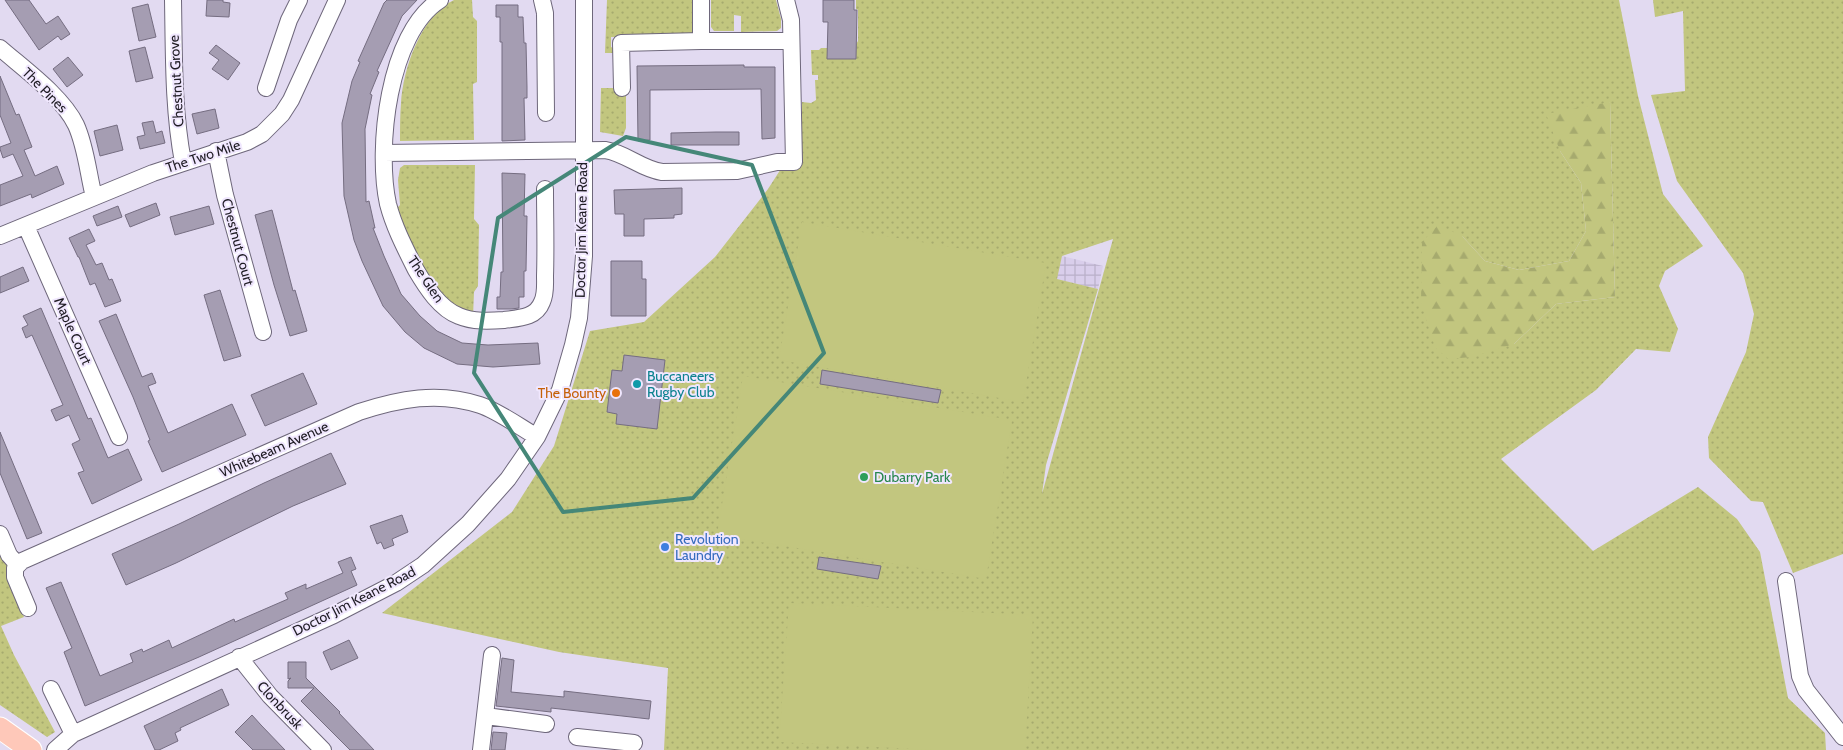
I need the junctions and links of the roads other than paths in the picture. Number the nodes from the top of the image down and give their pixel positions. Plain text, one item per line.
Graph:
1 (173, 0) edge
2 (299, 0) edge
3 (337, 0) edge
4 (440, 0) edge
5 (542, 0) edge
6 (584, 0) edge
7 (701, 0) edge
8 (786, 0) edge
9 (701, 41) junction
10 (791, 41) junction
11 (0, 48) edge
12 (266, 88) dead end
13 (622, 88) dead end
14 (546, 112) dead end
15 (583, 150) junction
16 (216, 151) junction
17 (384, 153) junction
18 (183, 162) junction
19 (545, 189) dead end
20 (94, 197) junction
21 (26, 226) junction
22 (0, 236) edge
23 (263, 332) dead end
24 (120, 436) dead end
25 (538, 436) junction
26 (0, 534) edge
27 (18, 565) junction
28 (1786, 581) dead end
29 (28, 608) dead end
30 (492, 655) dead end
31 (239, 657) junction
32 (51, 689) dead end
33 (486, 716) junction
34 (546, 724) dead end
35 (0, 728) edge
36 (73, 734) junction
37 (577, 737) dead end
38 (1843, 737) edge
39 (634, 743) dead end
40 (604, 745) edge
41 (31, 750) edge
42 (55, 750) edge
43 (323, 750) edge
44 (481, 750) edge

1 - 18 street, Chestnut Grove
2 - 12 street
3 - 16 street, The Two Mile
4 - 17 street, The Glen
5 - 14 street
6 - 15 street, Doctor Jim Keane Road
7 - 9 street
8 - 10 street
9 - 10 street
9 - 13 street
10 - 15 street
11 - 20 street, The Pines
15 - 17 street
15 - 25 street, Doctor Jim Keane Road
16 - 18 street, The Two Mile
16 - 23 street, Chestnut Court
17 - 19 street, The Glen
18 - 20 street, The Two Mile
20 - 21 street, The Two Mile
21 - 22 street, The Two Mile
21 - 24 street, Maple Court
25 - 27 street, Whitebeam Avenue
25 - 31 street, Doctor Jim Keane Road
26 - 27 street
27 - 29 street
28 - 38 street
30 - 33 street
31 - 36 street, Doctor Jim Keane Road
31 - 43 street, Clonbrusk
32 - 36 street
33 - 34 street
33 - 44 street
35 - 41 main road
36 - 42 street, Doctor Jim Keane Road
37 - 40 street
39 - 40 street

